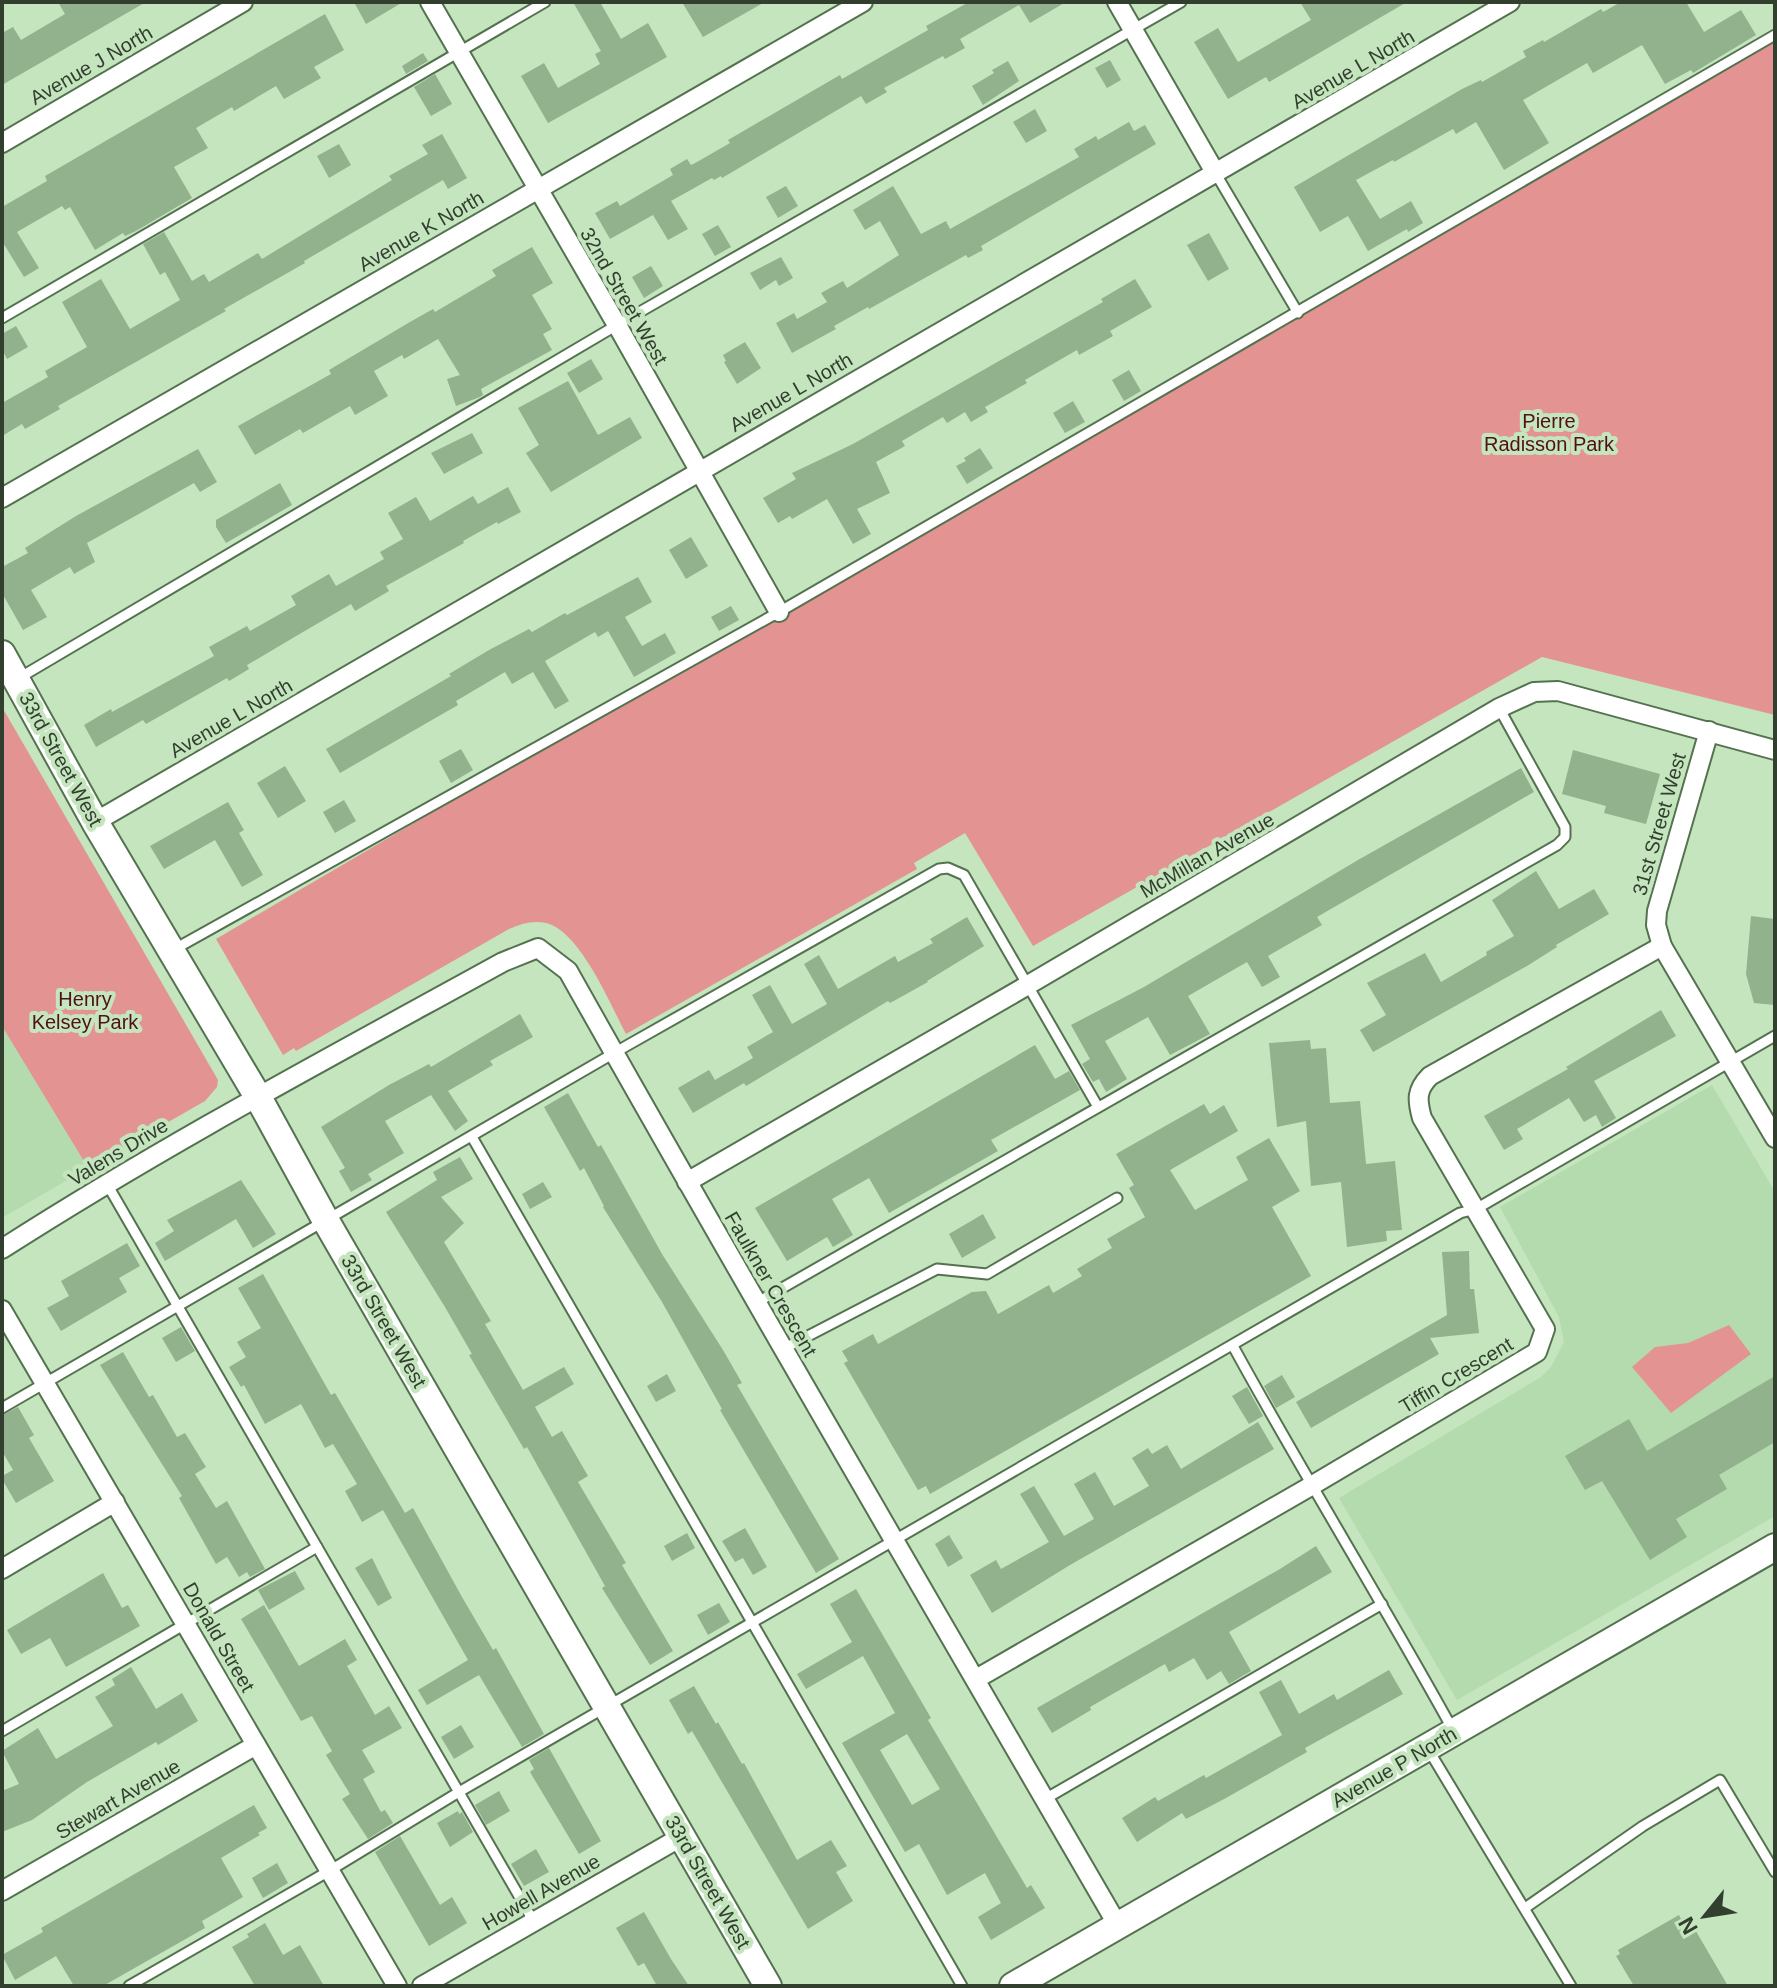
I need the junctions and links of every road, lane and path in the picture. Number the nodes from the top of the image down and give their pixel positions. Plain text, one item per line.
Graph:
1 (243, 2) edge
2 (430, 2) edge
3 (545, 2) edge
4 (863, 2) edge
5 (1117, 2) edge
6 (1181, 2) edge
7 (1510, 2) edge
8 (1133, 30) junction
9 (1775, 35) edge
10 (458, 52) junction
11 (2, 143) edge
12 (1216, 174) junction
13 (537, 189) junction
14 (1298, 313) junction
15 (2, 318) edge
16 (617, 325) junction
17 (699, 471) junction
18 (2, 498) edge
19 (779, 612) junction
20 (2, 654) edge
21 (17, 680) junction
22 (1499, 708) junction
23 (1709, 731) junction
24 (1775, 750) edge
25 (95, 822) junction
26 (1662, 946) junction
27 (171, 951) junction
28 (1028, 985) junction
29 (1775, 1036) edge
30 (614, 1053) junction
31 (1731, 1062) junction
32 (258, 1097) junction
33 (1098, 1107) junction
34 (472, 1137) junction
35 (1775, 1138) edge
36 (106, 1182) junction
37 (687, 1182) junction
38 (1117, 1198) dead end
39 (1476, 1209) junction
40 (326, 1221) junction
41 (2, 1249) edge
42 (756, 1303) junction
43 (177, 1306) junction
44 (2, 1310) edge
45 (1233, 1346) junction
46 (783, 1349) junction
47 (44, 1383) junction
48 (2, 1408) edge
49 (1311, 1486) junction
50 (115, 1502) junction
51 (896, 1541) junction
52 (317, 1547) junction
53 (1775, 1547) edge
54 (2, 1569) edge
55 (1382, 1604) junction
56 (186, 1624) junction
57 (751, 1624) junction
58 (976, 1679) junction
59 (608, 1706) junction
60 (2, 1731) edge
61 (1455, 1733) junction
62 (256, 1745) junction
63 (1428, 1749) junction
64 (459, 1792) junction
65 (1045, 1799) junction
66 (681, 1837) junction
67 (329, 1871) junction
68 (1775, 1872) edge
69 (2, 1891) edge
70 (1525, 1908) junction
71 (534, 1922) junction
72 (1117, 1924) junction
73 (129, 1986) edge
74 (397, 1986) edge
75 (422, 1986) edge
76 (768, 1986) edge
77 (962, 1986) edge
78 (1013, 1986) edge
79 (1571, 1986) edge

1 - 11 street, Avenue J North
2 - 10 street, 32nd Street West
3 - 10 lane
4 - 13 street, Avenue K North
5 - 8 street
6 - 8 lane
7 - 12 street, Avenue L North
8 - 12 street
8 - 16 lane
9 - 14 lane
10 - 13 street, 32nd Street West
10 - 15 lane
12 - 14 lane
12 - 17 street, Avenue L North
13 - 16 street, 32nd Street West
13 - 18 street, Avenue K North
14 - 19 lane
16 - 17 street, 32nd Street West
16 - 21 lane
17 - 19 street, 32nd Street West
17 - 25 street, Avenue L North
19 - 27 lane
20 - 21 main road, 33rd Street West
21 - 25 main road, 33rd Street West
22 - 23 street, McMillan Avenue
22 - 28 street, McMillan Avenue
22 - 33 lane
23 - 24 street, McMillan Avenue
23 - 26 street, 31st Street West
25 - 27 main road, 33rd Street West
26 - 31 street, 31st Street West
26 - 39 street, Tiffin Crescent
27 - 32 main road, 33rd Street West
28 - 30 lane
28 - 33 lane
28 - 37 street, McMillan Avenue
29 - 31 lane
30 - 32 street, Faulkner Crescent
30 - 34 lane
30 - 37 street, Faulkner Crescent
31 - 35 street, 31st Street West
31 - 39 lane
32 - 36 street, Valens Drive
32 - 40 main road, 33rd Street West
33 - 42 lane
34 - 40 lane
34 - 57 lane
36 - 41 street, Valens Drive
36 - 43 lane
37 - 42 street, Faulkner Crescent
38 - 46 lane
39 - 45 lane
39 - 49 street, Tiffin Crescent
40 - 43 lane
40 - 59 main road, 33rd Street West
42 - 46 street, Faulkner Crescent
43 - 47 lane
43 - 52 lane
44 - 47 street, Donald Street
45 - 49 lane
45 - 51 lane
46 - 51 street, Faulkner Crescent
47 - 48 lane
47 - 50 street, Donald Street
49 - 55 lane
49 - 58 street, Tiffin Crescent
50 - 54 street
50 - 56 street, Donald Street
51 - 57 lane
51 - 58 street, Faulkner Crescent
52 - 56 lane
52 - 64 lane
53 - 61 main road, Avenue P North
55 - 61 lane
55 - 65 lane
56 - 60 lane
56 - 62 street, Donald Street
57 - 59 lane
57 - 77 lane
58 - 65 street, Faulkner Crescent
59 - 64 lane
59 - 66 main road, 33rd Street West
61 - 63 main road, Avenue P North
62 - 67 street, Donald Street
62 - 69 street, Stewart Avenue
63 - 70 lane
63 - 72 main road, Avenue P North
64 - 67 lane
64 - 71 lane
65 - 72 street, Faulkner Crescent
66 - 71 street, Howell Avenue
66 - 76 main road, 33rd Street West
67 - 73 lane
67 - 74 street, Donald Street
68 - 70 lane
70 - 79 lane
71 - 75 street, Howell Avenue
72 - 78 main road, Avenue P North

